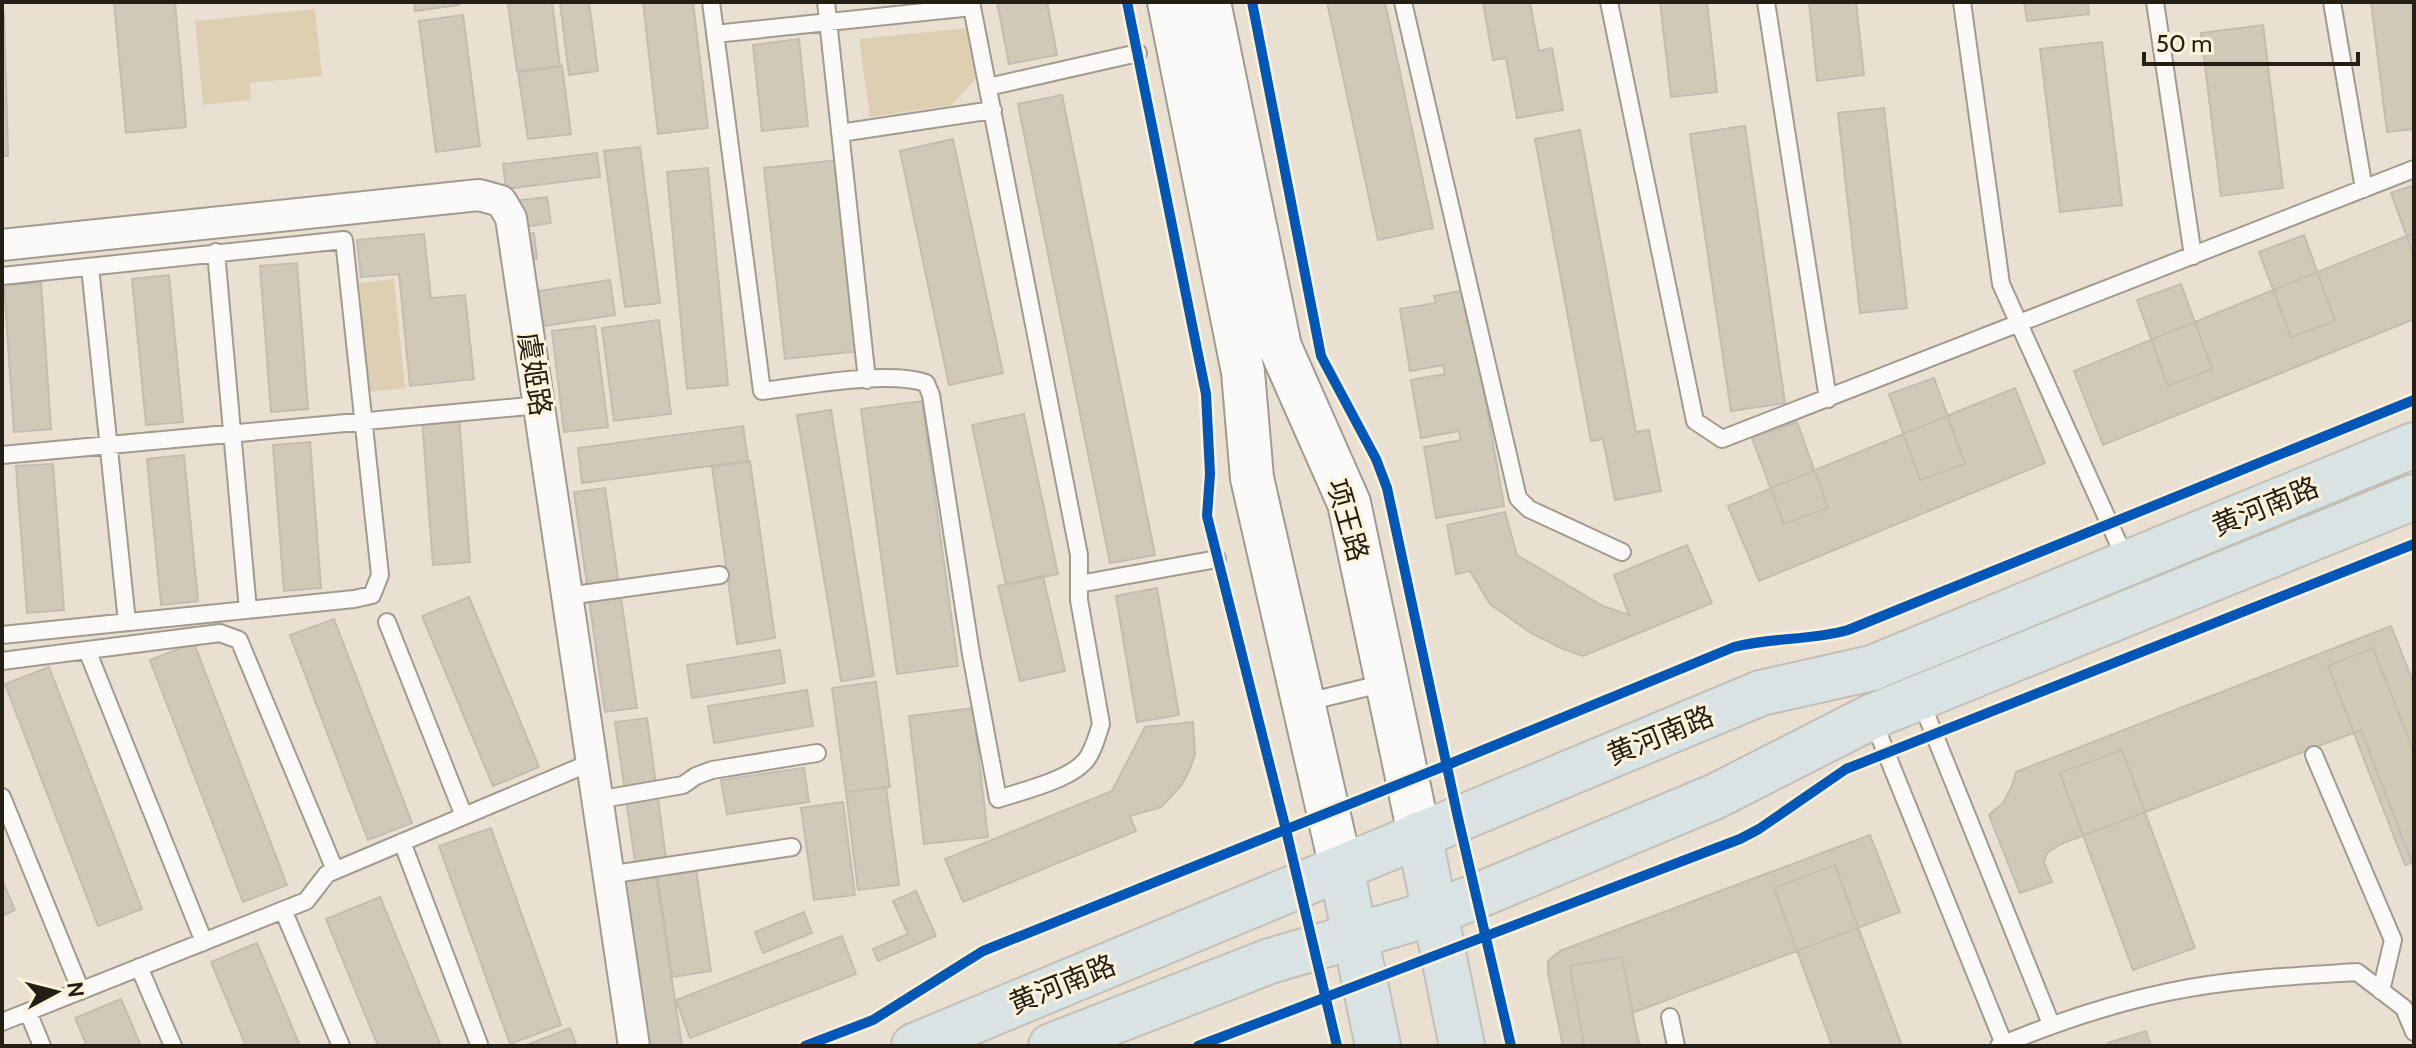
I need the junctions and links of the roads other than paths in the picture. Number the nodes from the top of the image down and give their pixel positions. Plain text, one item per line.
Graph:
1 (711, 2) edge
2 (826, 2) edge
3 (1169, 2) edge
4 (1209, 2) edge
5 (1403, 2) edge
6 (1609, 2) edge
7 (1766, 2) edge
8 (1962, 2) edge
9 (2155, 2) edge
10 (2332, 2) edge
11 (972, 4) edge
12 (828, 22) junction
13 (715, 34) junction
14 (1138, 53) dead end
15 (988, 87) junction
16 (993, 110) junction
17 (840, 133) junction
18 (2414, 169) edge
19 (2364, 189) junction
20 (2, 245) edge
21 (216, 252) junction
22 (2193, 256) junction
23 (90, 267) junction
24 (2, 276) edge
25 (2019, 324) junction
26 (867, 380) junction
27 (1828, 399) junction
28 (540, 405) junction
29 (364, 421) junction
30 (233, 434) junction
31 (109, 445) junction
32 (2414, 445) edge
33 (2, 455) edge
34 (2414, 497) edge
35 (1622, 552) dead end
36 (1217, 559) dead end
37 (2127, 561) junction
38 (720, 575) dead end
39 (1079, 584) junction
40 (567, 596) junction
41 (248, 610) junction
42 (127, 622) junction
43 (387, 622) dead end
44 (2, 635) edge
45 (87, 650) junction
46 (2, 661) edge
47 (1386, 682) junction
48 (1920, 698) junction
49 (1303, 703) junction
50 (1871, 717) junction
51 (817, 753) dead end
52 (2314, 755) dead end
53 (592, 762) junction
54 (2, 797) edge
55 (597, 800) junction
56 (464, 816) junction
57 (1419, 834) junction
58 (402, 842) junction
59 (792, 847) dead end
60 (1341, 868) junction
61 (335, 870) junction
62 (608, 875) junction
63 (283, 910) junction
64 (1436, 912) junction
65 (1354, 935) junction
66 (204, 942) junction
67 (139, 967) junction
68 (81, 991) junction
69 (2381, 991) junction
70 (28, 1012) junction
71 (1670, 1017) dead end
72 (2, 1022) edge
73 (2051, 1024) junction
74 (2414, 1032) edge
75 (479, 1044) dead end
76 (2002, 1045) edge
77 (42, 1046) edge
78 (173, 1046) edge
79 (341, 1046) edge
80 (634, 1046) edge
81 (914, 1046) edge
82 (1051, 1046) edge
83 (1378, 1046) edge
84 (1462, 1046) edge
85 (1676, 1046) edge

1 - 13 lane
2 - 12 lane
3 - 49 main road
4 - 47 main road, 项王路
5 - 35 lane
6 - 27 lane
7 - 27 lane
8 - 25 lane
9 - 22 lane
10 - 19 lane
11 - 12 lane
11 - 15 lane
12 - 13 lane
12 - 17 lane
13 - 26 lane
14 - 15 lane
15 - 16 lane
16 - 17 lane
16 - 39 lane
17 - 26 lane
18 - 19 lane
19 - 22 lane
20 - 28 street, 虞姬路
21 - 23 lane
21 - 29 lane
21 - 30 lane
22 - 25 lane
23 - 24 lane
23 - 31 lane
25 - 27 lane
25 - 37 lane
26 - 39 lane
28 - 29 lane
28 - 40 street, 虞姬路
29 - 30 lane
29 - 41 lane
30 - 31 lane
30 - 41 lane
31 - 33 lane
31 - 42 lane
32 - 37 main road, 黄河南路
34 - 48 main road, 黄河南路
36 - 39 lane
37 - 57 main road, 黄河南路
38 - 40 lane
40 - 53 street, 虞姬路
41 - 42 lane
42 - 44 lane
43 - 56 lane
45 - 46 lane
45 - 61 lane
45 - 66 lane
47 - 49 lane
47 - 57 main road, 项王路
48 - 50 main road, 黄河南路
48 - 73 lane
49 - 60 main road
50 - 64 main road, 黄河南路
50 - 76 lane
51 - 55 lane
52 - 69 lane
53 - 55 street, 虞姬路
53 - 56 lane
54 - 68 lane
55 - 62 street, 虞姬路
56 - 58 lane
57 - 60 main road, 黄河南路
57 - 64 main road, 项王路
58 - 61 lane
58 - 75 lane
59 - 62 lane
60 - 65 main road
60 - 81 main road, 黄河南路
61 - 63 lane
62 - 80 street, 虞姬路
63 - 66 lane
63 - 79 lane
64 - 65 main road, 黄河南路
64 - 84 main road, 项王路
65 - 82 main road, 黄河南路
65 - 83 main road
66 - 67 lane
67 - 68 lane
67 - 78 lane
68 - 70 lane
69 - 73 lane
69 - 74 lane
70 - 72 lane
70 - 77 lane
71 - 85 lane
73 - 76 lane

